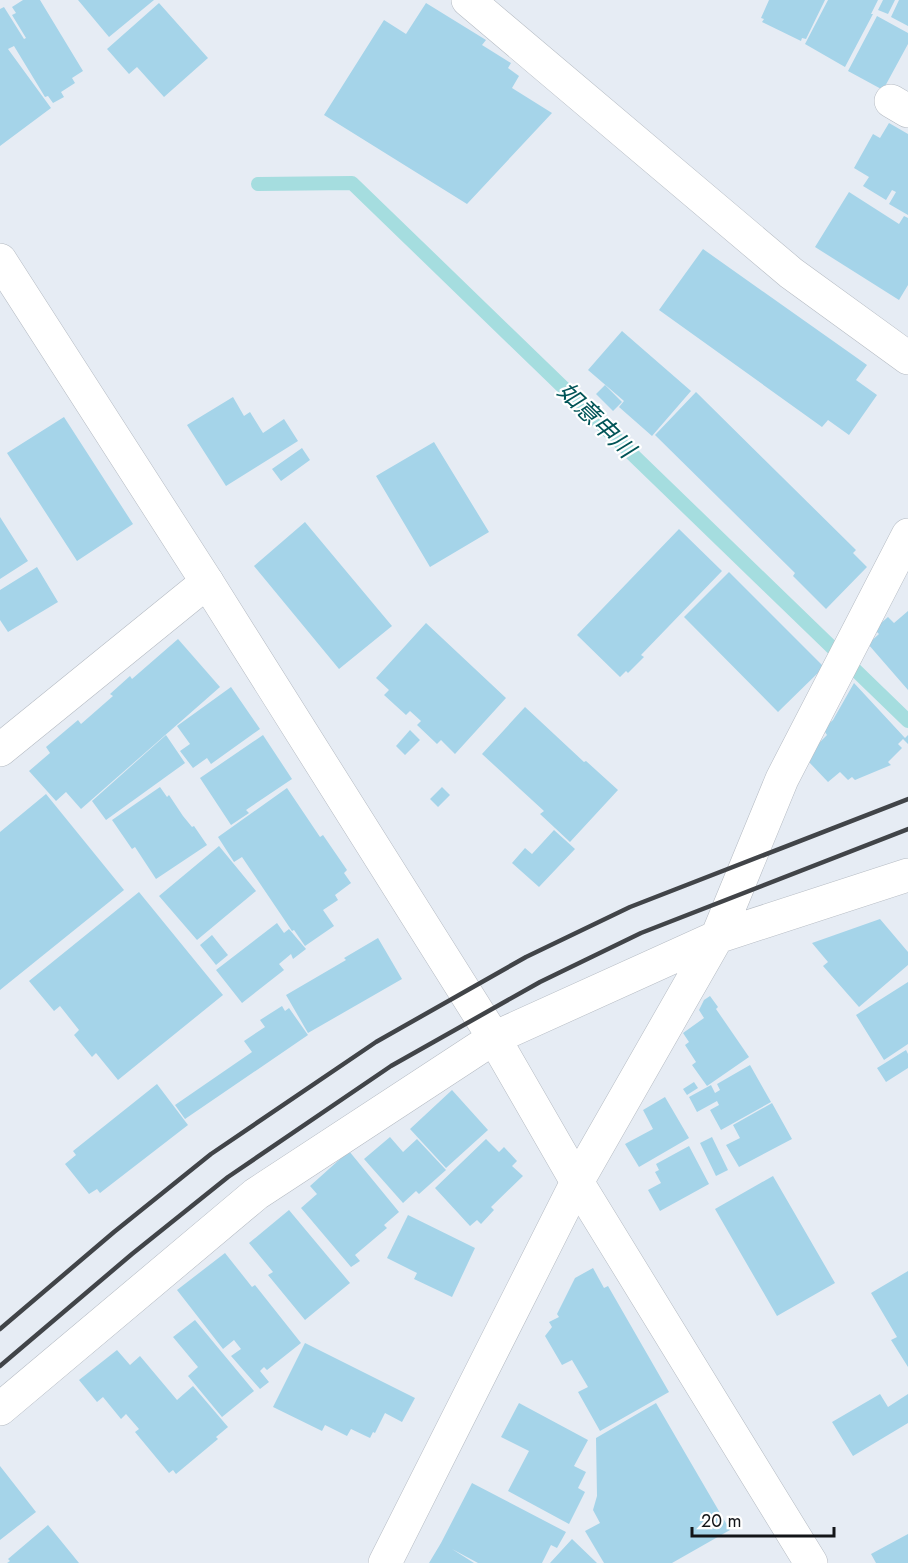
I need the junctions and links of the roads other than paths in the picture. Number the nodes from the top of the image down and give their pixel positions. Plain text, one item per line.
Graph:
1 (468, 0) edge
2 (0, 260) edge
3 (908, 358) edge
4 (908, 535) edge
5 (207, 582) junction
6 (0, 750) edge
7 (908, 875) edge
8 (717, 937) junction
9 (494, 1038) junction
10 (577, 1182) junction
11 (0, 1409) edge
12 (385, 1563) edge
13 (811, 1563) edge

1 - 3 street
2 - 5 street
4 - 8 street
5 - 6 street
5 - 9 street
7 - 8 street
8 - 9 street
8 - 10 street
9 - 10 street
9 - 11 street
10 - 12 street
10 - 13 street

